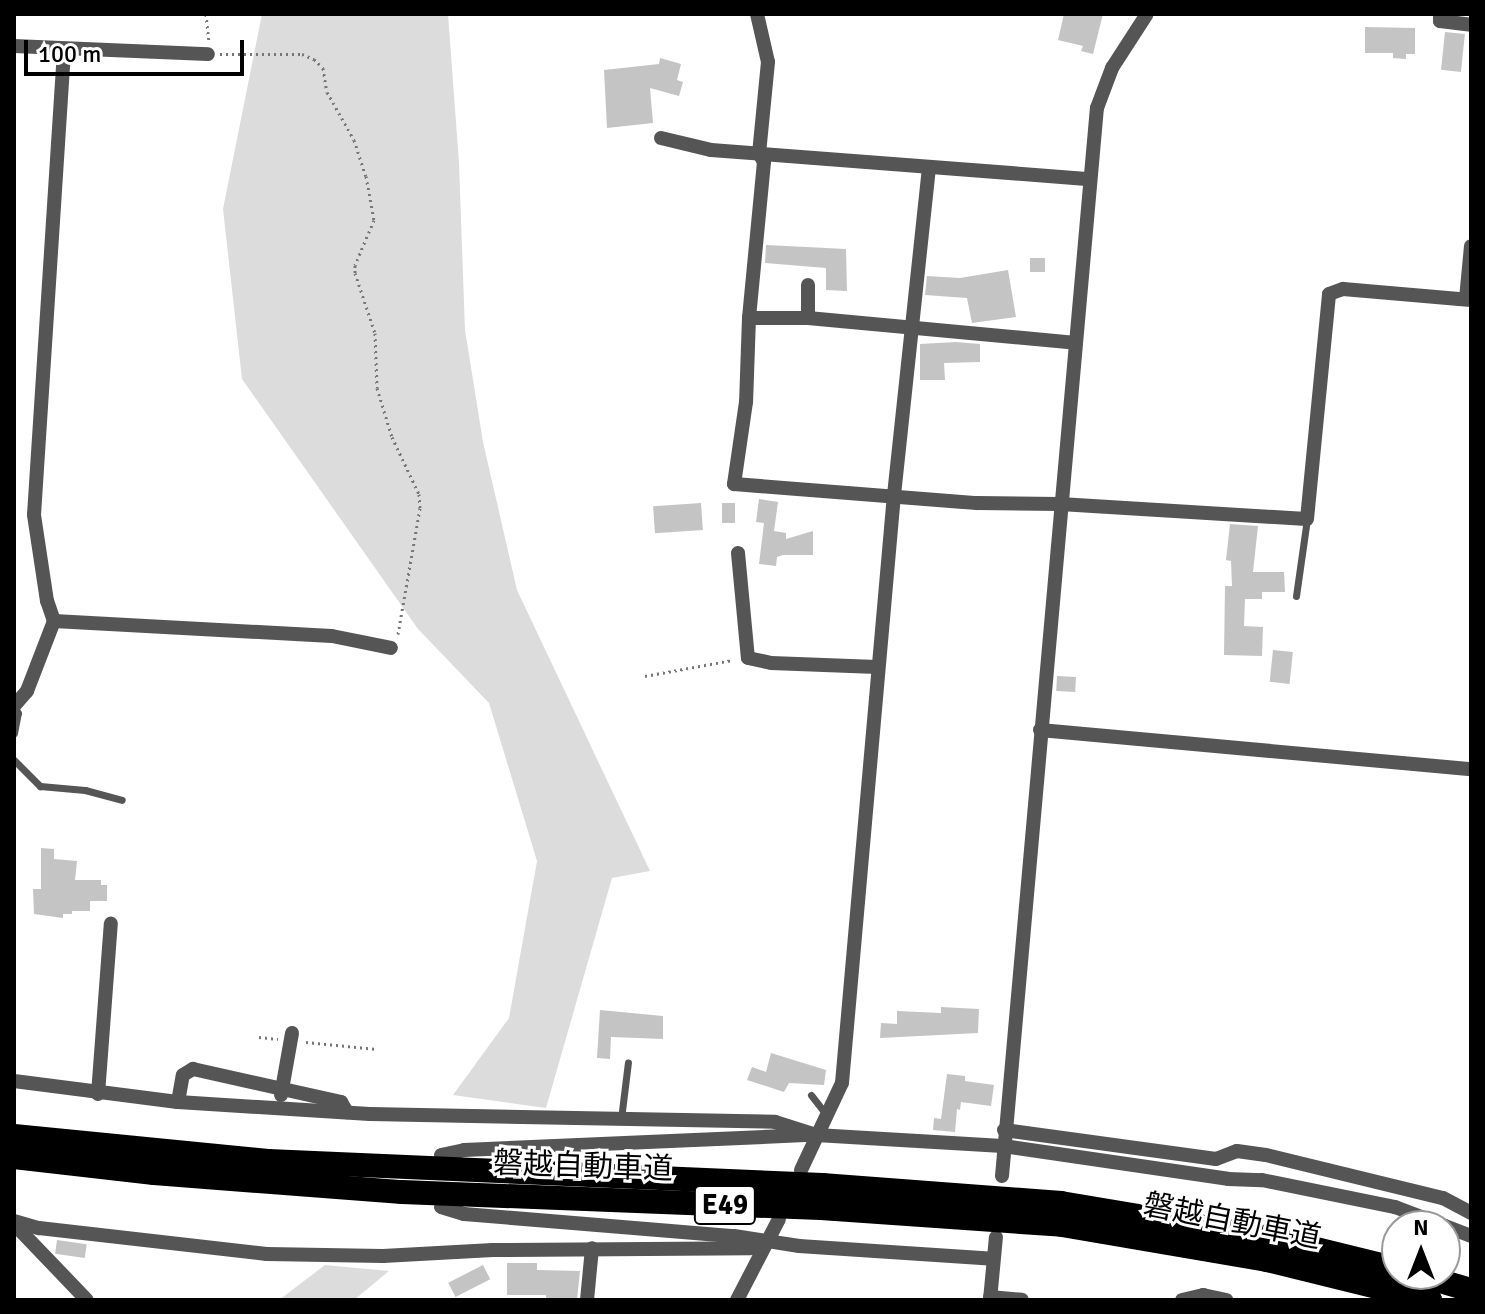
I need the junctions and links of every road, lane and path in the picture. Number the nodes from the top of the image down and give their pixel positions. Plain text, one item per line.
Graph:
1 (206, 14) edge
2 (757, 14) edge
3 (1147, 14) edge
4 (1440, 14) edge
5 (1471, 25) edge
6 (14, 46) edge
7 (64, 49) junction
8 (208, 54) dead end
9 (661, 138) dead end
10 (759, 153) junction
11 (929, 168) junction
12 (1090, 179) junction
13 (1471, 246) edge
14 (808, 285) dead end
15 (1468, 300) edge
16 (749, 318) junction
17 (808, 318) junction
18 (911, 330) junction
19 (1076, 343) junction
20 (894, 495) junction
21 (1060, 504) junction
22 (1307, 519) junction
23 (738, 553) dead end
24 (1296, 596) dead end
25 (54, 621) junction
26 (391, 648) joint
27 (748, 658) junction
28 (877, 667) junction
29 (645, 676) dead end
30 (14, 706) edge
31 (1040, 730) junction
32 (14, 733) edge
33 (14, 760) edge
34 (1471, 769) edge
35 (122, 800) dead end
36 (111, 923) dead end
37 (259, 1037) dead end
38 (292, 1037) junction
39 (377, 1049) dead end
40 (628, 1062) dead end
41 (14, 1081) edge
42 (282, 1089) junction
43 (98, 1094) junction
44 (811, 1095) dead end
45 (178, 1102) junction
46 (278, 1107) junction
47 (347, 1112) junction
48 (826, 1114) junction
49 (621, 1119) junction
50 (1004, 1130) junction
51 (816, 1135) junction
52 (14, 1136) edge
53 (1003, 1146) junction
54 (441, 1155) dead end
55 (14, 1157) edge
56 (801, 1170) dead end
57 (1002, 1176) dead end
58 (441, 1207) dead end
59 (1403, 1210) edge
60 (1471, 1213) edge
61 (779, 1219) dead end
62 (14, 1222) edge
63 (996, 1237) dead end
64 (770, 1239) junction
65 (592, 1248) junction
66 (993, 1259) junction
67 (1381, 1265) edge
68 (990, 1298) edge
69 (87, 1300) edge
70 (587, 1300) edge
71 (737, 1300) edge
72 (1022, 1300) edge
73 (1182, 1300) edge
74 (1226, 1300) edge
75 (1430, 1300) edge

1 - 26 path
2 - 10 street
3 - 12 street
4 - 5 street
6 - 7 street
7 - 8 street
7 - 25 street
9 - 10 street
10 - 11 street
10 - 16 street
11 - 12 street
11 - 18 street
12 - 19 street
13 - 15 street
14 - 17 street
15 - 22 street
16 - 17 street
16 - 20 street
17 - 18 street
18 - 19 street
18 - 20 street
19 - 21 street
20 - 21 street
20 - 28 street
21 - 22 street
21 - 31 street
22 - 24 lane
23 - 27 street
25 - 26 street
25 - 30 street
27 - 28 street
27 - 29 path
28 - 48 street
30 - 32 lane
31 - 34 street
31 - 50 street
33 - 35 lane
36 - 43 street
37 - 38 path
38 - 39 path
38 - 42 street
40 - 49 lane
41 - 43 street
42 - 45 street
42 - 46 street
42 - 47 street
43 - 45 street
44 - 48 lane
45 - 46 street
46 - 47 street
47 - 49 street
48 - 51 street
49 - 51 street
50 - 53 street
50 - 60 street
51 - 53 street
51 - 54 street
51 - 56 street
52 - 67 highway, 磐越自動車道 / E49
53 - 57 street
53 - 59 street
55 - 75 highway, 磐越自動車道 / E49
58 - 64 street
61 - 64 street
62 - 65 street
62 - 69 street
63 - 66 street
64 - 65 street
64 - 66 street
64 - 71 street
65 - 70 street
66 - 68 street
68 - 72 street
73 - 74 street

